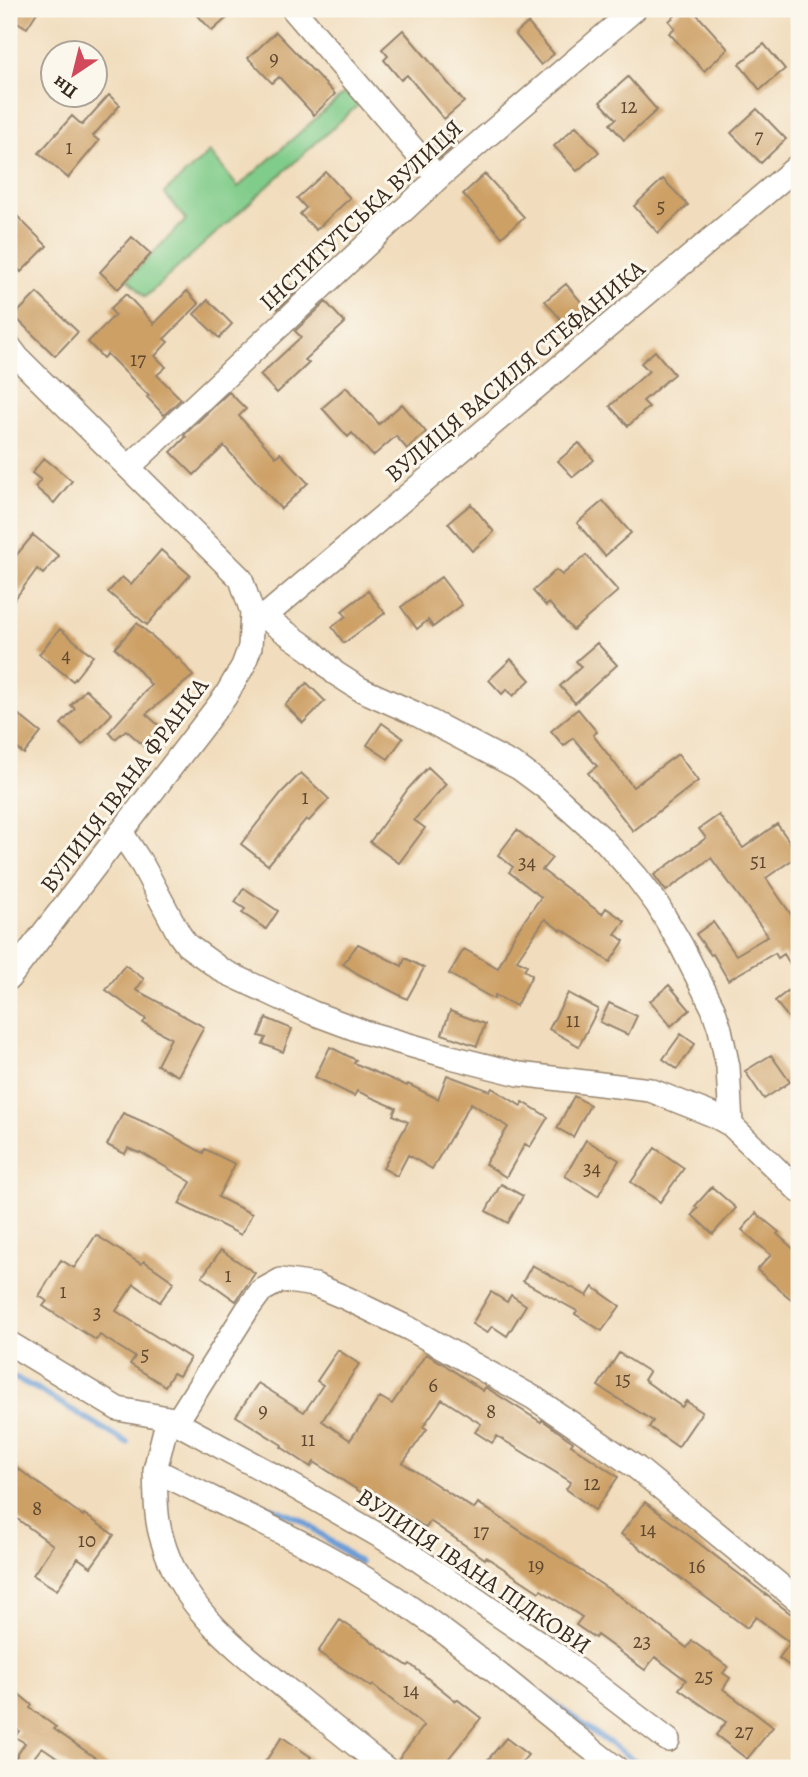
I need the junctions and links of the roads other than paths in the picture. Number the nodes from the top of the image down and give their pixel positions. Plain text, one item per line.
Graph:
1 (293, 9) edge
2 (635, 9) edge
3 (799, 165) edge
4 (438, 178) junction
5 (9, 346) edge
6 (129, 467) junction
7 (258, 614) junction
8 (121, 832) junction
9 (9, 978) edge
10 (731, 1125) junction
11 (799, 1191) edge
12 (9, 1343) edge
13 (172, 1420) junction
14 (155, 1470) junction
15 (799, 1601) edge
16 (668, 1741) dead end
17 (385, 1768) edge
18 (616, 1768) edge

1 - 4 street
2 - 4 street, ІНСТИТУТСЬКА ВУЛИЦЯ
3 - 7 street, ВУЛИЦЯ ВАСИЛЯ СТЕФАНИКА
4 - 6 street, ІНСТИТУТСЬКА ВУЛИЦЯ
5 - 6 street
6 - 7 street
7 - 8 street, ВУЛИЦЯ ІВАНА ФРАНКА
7 - 10 street
8 - 9 street, ВУЛИЦЯ ІВАНА ФРАНКА
8 - 10 street
10 - 11 street
12 - 13 street, ВУЛИЦЯ ІВАНА ПІДКОВИ
13 - 14 street
13 - 15 street
13 - 16 street, ВУЛИЦЯ ІВАНА ПІДКОВИ
14 - 17 street
14 - 18 street

